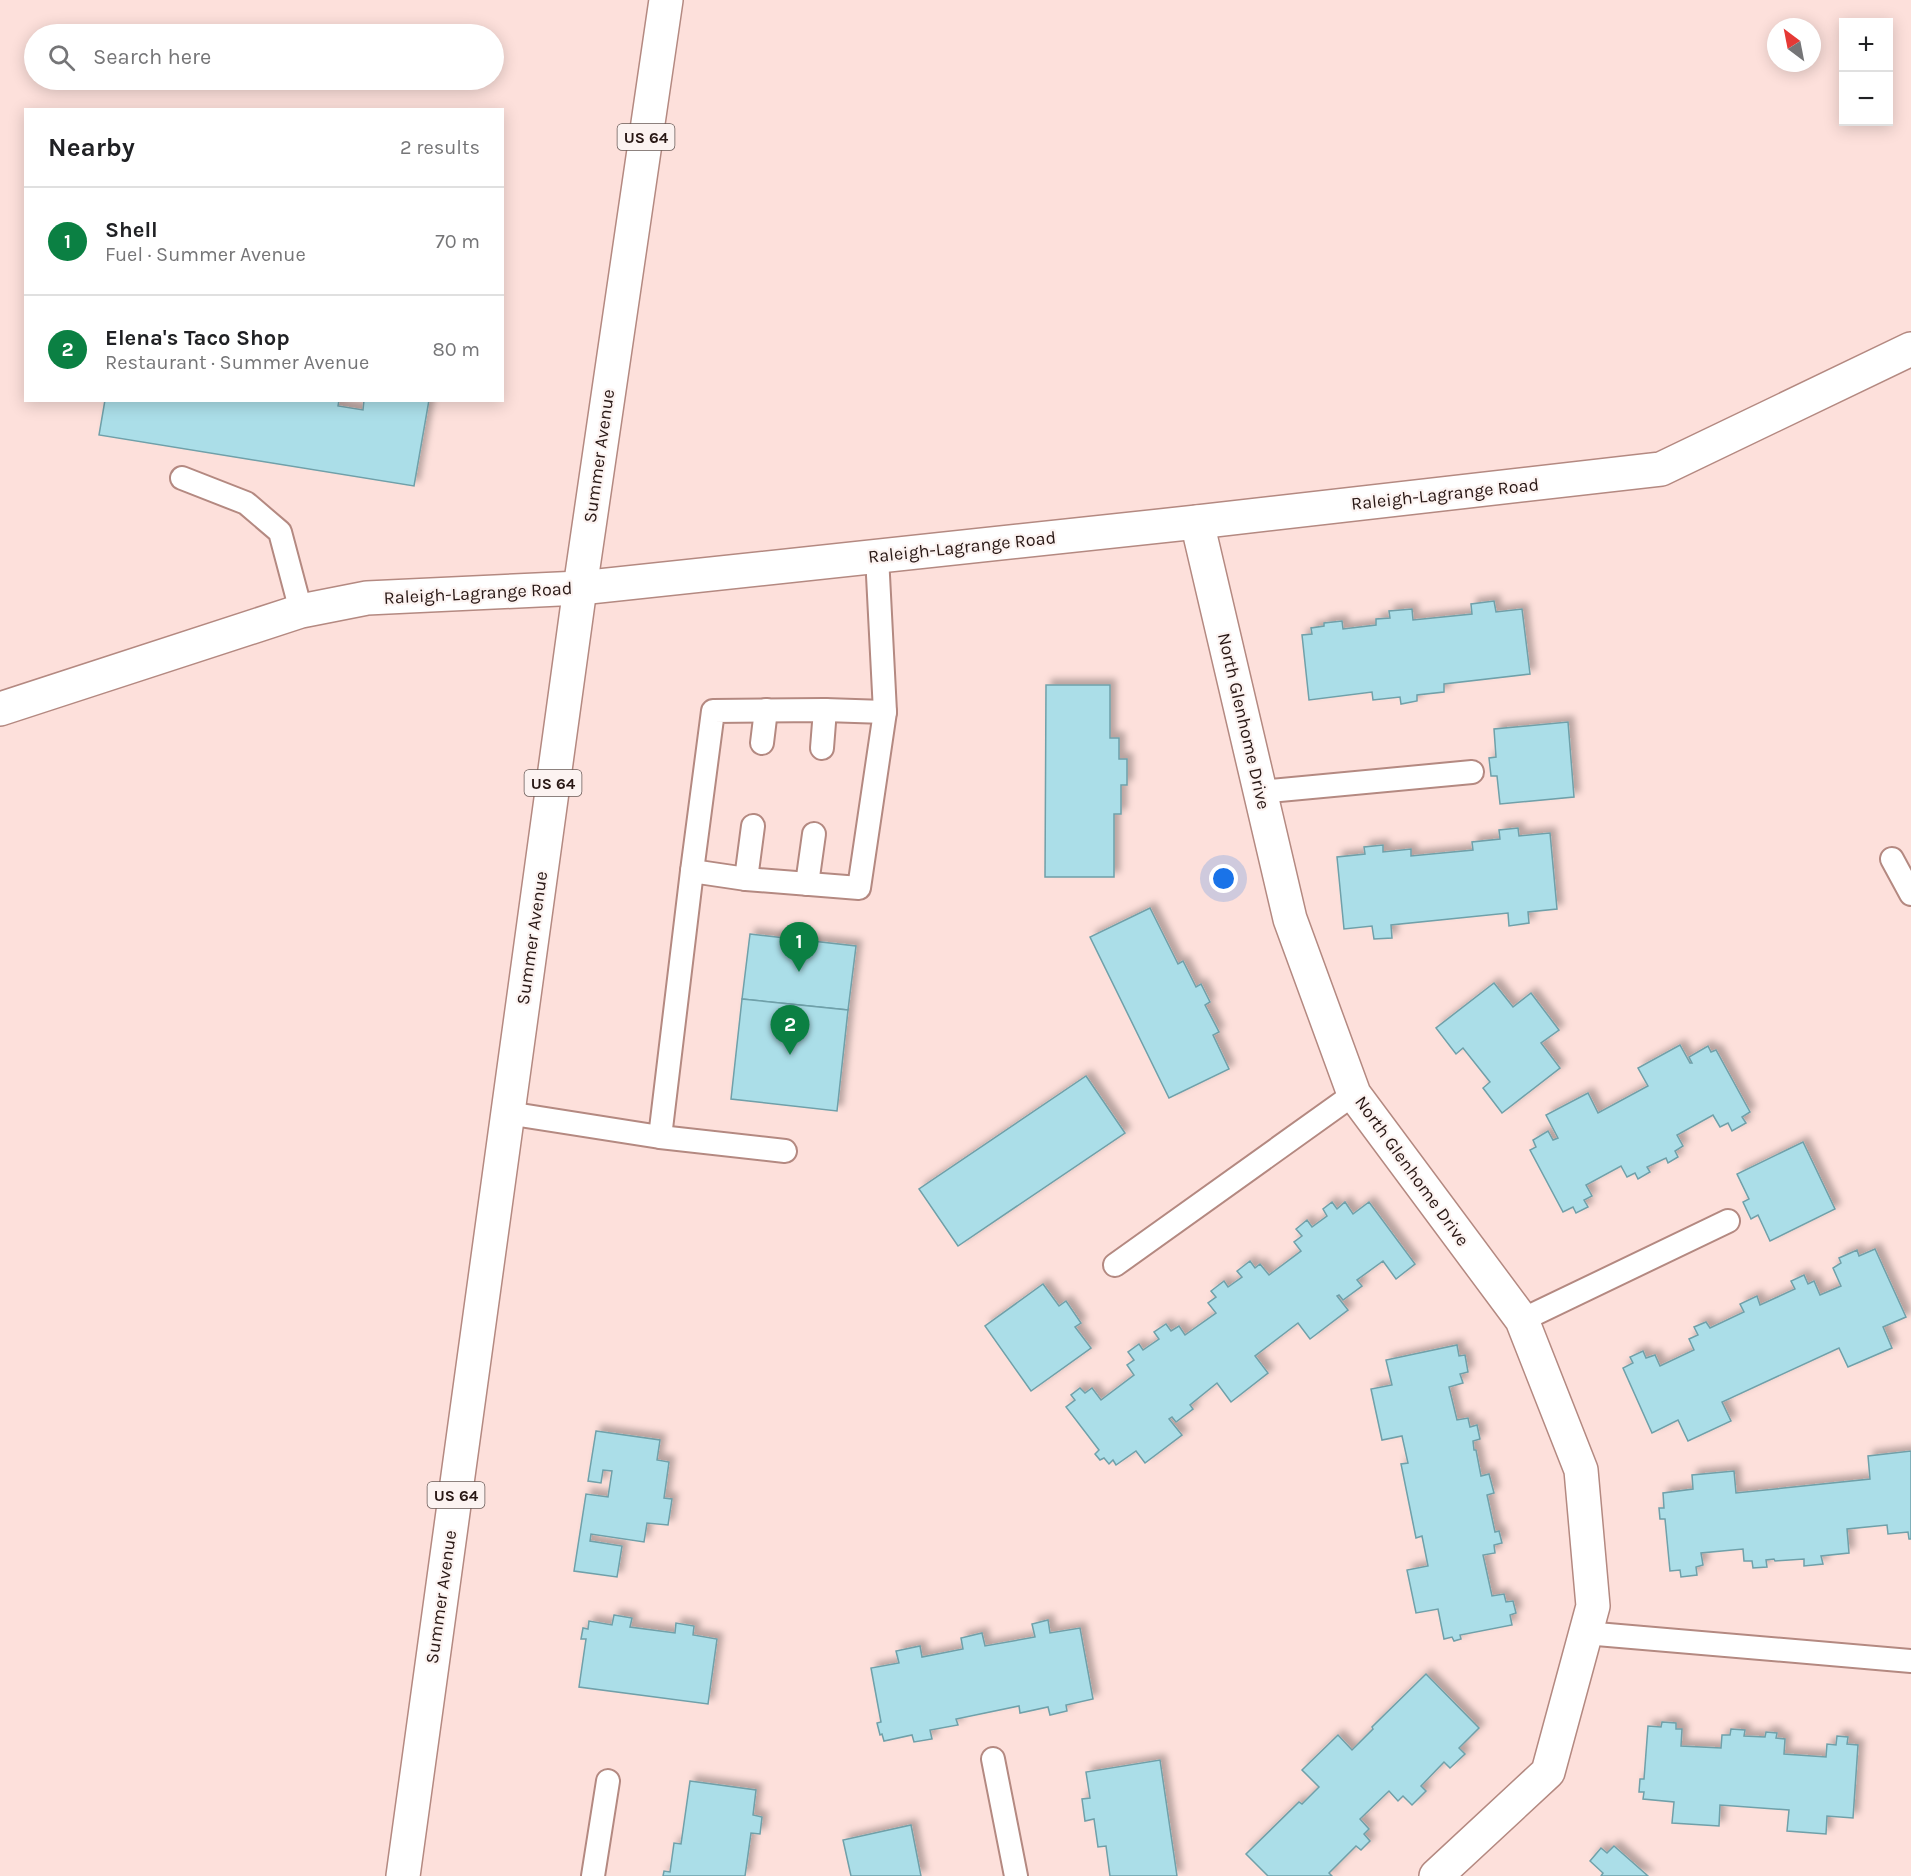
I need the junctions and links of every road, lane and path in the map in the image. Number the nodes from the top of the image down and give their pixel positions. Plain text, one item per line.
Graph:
1 (666, 0) edge
2 (1911, 349) edge
3 (182, 478) dead end
4 (1197, 522) junction
5 (877, 556) junction
6 (580, 588) junction
7 (301, 611) junction
8 (0, 709) edge
9 (766, 710) junction
10 (825, 710) junction
11 (885, 712) junction
12 (762, 743) dead end
13 (822, 748) dead end
14 (1472, 772) dead end
15 (1260, 792) junction
16 (753, 826) dead end
17 (814, 834) dead end
18 (1892, 860) dead end
19 (692, 871) junction
20 (746, 879) junction
21 (807, 884) junction
22 (1911, 894) edge
23 (1354, 1094) junction
24 (508, 1113) junction
25 (660, 1137) junction
26 (784, 1151) dead end
27 (1728, 1221) dead end
28 (1115, 1265) dead end
29 (1522, 1320) junction
30 (1585, 1633) junction
31 (1911, 1661) edge
32 (993, 1759) dead end
33 (608, 1780) dead end
34 (403, 1876) edge
35 (593, 1876) edge
36 (1016, 1876) edge
37 (1436, 1876) edge

1 - 6 main road, Summer Avenue / US 64
2 - 4 main road, Raleigh-Lagrange Road
3 - 7 lane
4 - 5 main road, Raleigh-Lagrange Road
4 - 15 main road, North Glenhome Drive
5 - 6 main road, Raleigh-Lagrange Road
5 - 11 lane
6 - 7 main road, Raleigh-Lagrange Road
6 - 24 main road, Summer Avenue / US 64
7 - 8 main road, Raleigh-Lagrange Road
9 - 10 lane
9 - 12 lane
9 - 19 lane
10 - 11 lane
10 - 13 lane
11 - 21 lane
14 - 15 lane
15 - 23 main road, North Glenhome Drive
16 - 20 lane
17 - 21 lane
18 - 22 lane
19 - 20 lane
19 - 25 lane
20 - 21 lane
23 - 28 lane
23 - 29 main road, North Glenhome Drive
24 - 25 lane
24 - 34 main road, Summer Avenue / US 64
25 - 26 lane
27 - 29 lane
29 - 30 main road, North Glenhome Drive
30 - 31 lane
30 - 37 main road, North Glenhome Drive
32 - 36 lane
33 - 35 lane

